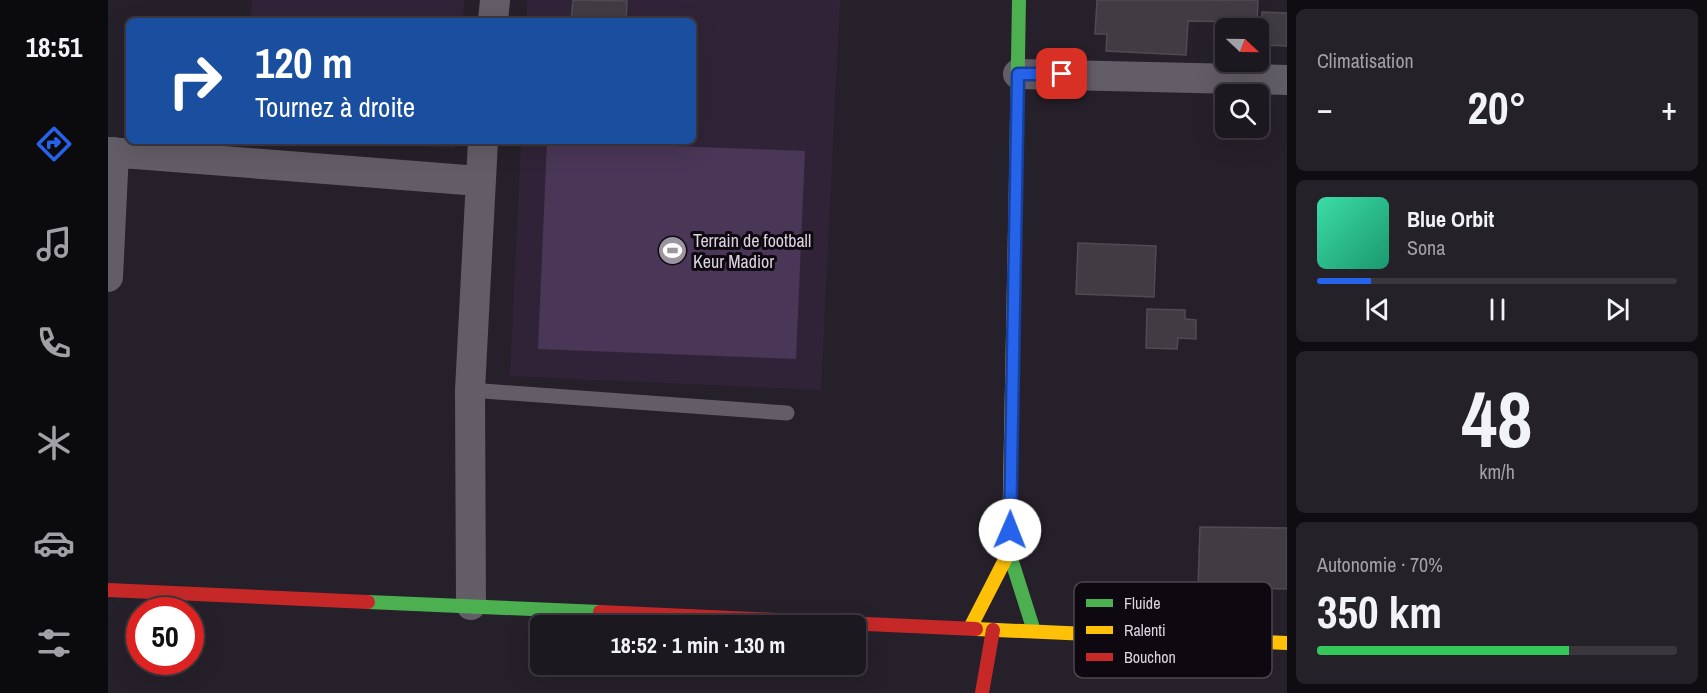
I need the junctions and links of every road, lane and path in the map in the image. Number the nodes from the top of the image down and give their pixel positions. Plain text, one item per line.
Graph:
1 (495, 0) edge
2 (1019, 0) edge
3 (493, 18) edge
4 (1018, 74) junction
5 (1287, 80) edge
6 (483, 144) edge
7 (111, 152) edge
8 (479, 181) junction
9 (108, 277) edge
10 (470, 390) junction
11 (788, 412) dead end
12 (1010, 552) junction
13 (108, 590) edge
14 (471, 605) junction
15 (970, 628) junction
16 (993, 630) junction
17 (1034, 631) junction
18 (1074, 633) edge
19 (1272, 642) edge
20 (1287, 643) edge
21 (982, 693) edge

1 - 3 street
2 - 4 main road
4 - 5 street
4 - 12 main road
6 - 8 street
7 - 8 street
7 - 9 street
8 - 10 street
10 - 11 lane
10 - 14 street
12 - 15 main road
12 - 17 main road
13 - 14 main road
14 - 15 main road
15 - 16 main road
16 - 17 main road
16 - 21 main road
17 - 18 main road
19 - 20 main road

